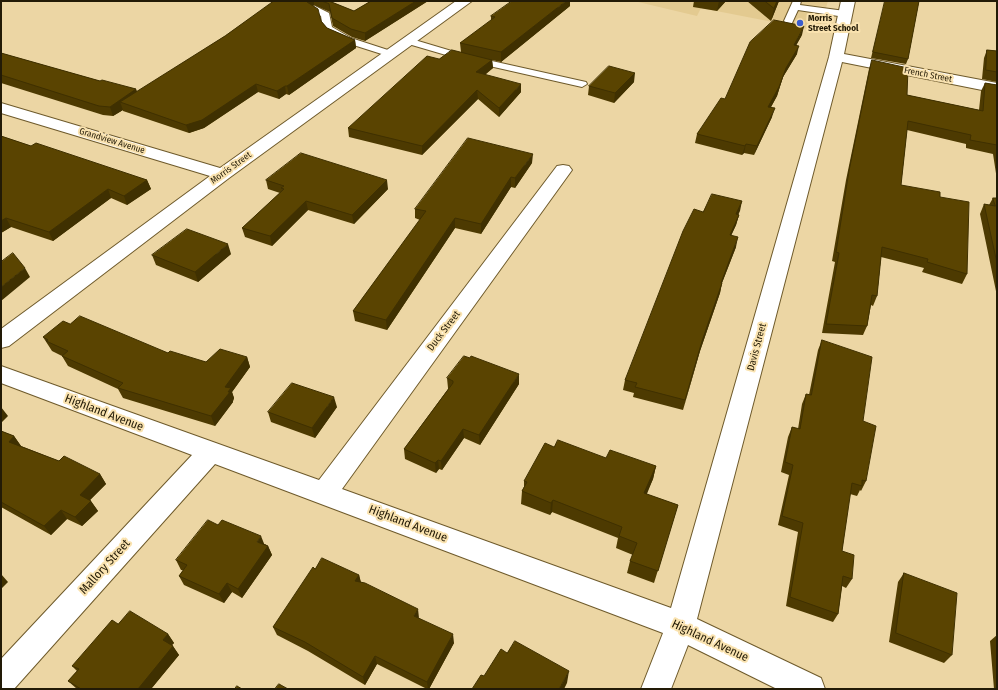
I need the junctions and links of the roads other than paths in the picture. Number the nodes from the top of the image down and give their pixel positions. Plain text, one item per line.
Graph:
1 (465, 1) edge
2 (795, 4) edge
3 (315, 8) edge
4 (847, 8) edge
5 (789, 20) dead end
6 (408, 41) junction
7 (391, 54) junction
8 (836, 57) junction
9 (582, 84) dead end
10 (997, 88) edge
11 (1, 108) edge
12 (563, 170) dead end
13 (223, 174) junction
14 (1, 340) edge
15 (1, 374) edge
16 (210, 452) junction
17 (324, 493) junction
18 (681, 626) junction
19 (1, 681) edge
20 (656, 689) edge
21 (810, 689) edge

1 - 6 street, Morris Street
2 - 4 lane
2 - 5 lane
3 - 7 lane
4 - 8 street, Davis Street
6 - 7 street, Morris Street
6 - 9 lane
7 - 13 street, Morris Street
8 - 10 street, French Street
8 - 18 street, Davis Street
11 - 13 street, Grandview Avenue
12 - 17 street, Duck Street
13 - 14 street, Morris Street
15 - 16 street, Highland Avenue
16 - 17 street, Highland Avenue
16 - 19 street, Mallory Street
17 - 18 street, Highland Avenue
18 - 20 street, Davis Street
18 - 21 street, Highland Avenue

